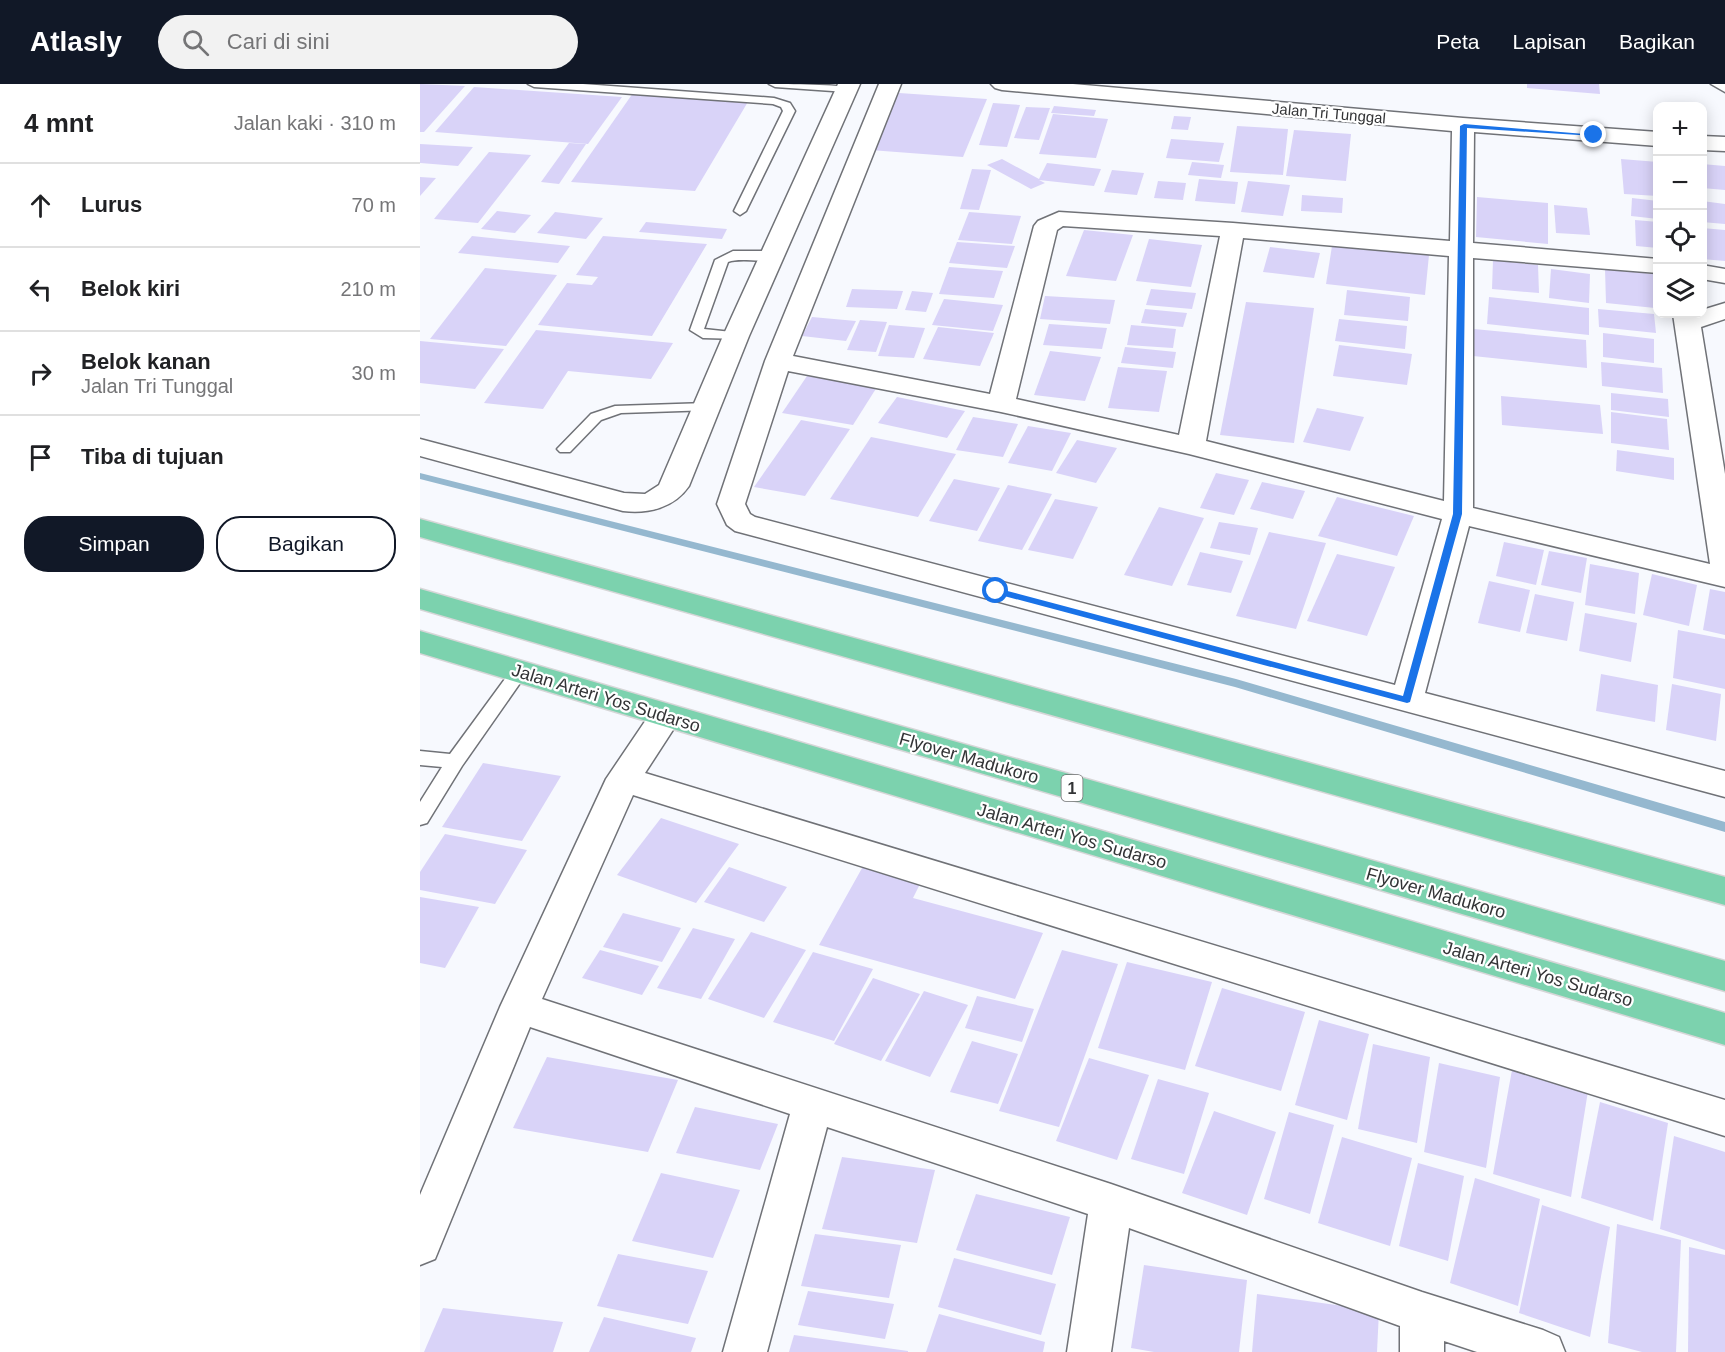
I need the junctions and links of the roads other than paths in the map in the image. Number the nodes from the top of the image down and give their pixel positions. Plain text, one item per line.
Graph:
1 (534, 84) edge
2 (775, 84) edge
3 (890, 84) edge
4 (1002, 84) edge
5 (1717, 84) edge
6 (848, 86) edge
7 (1725, 89) edge
8 (1464, 126) junction
9 (1653, 139) edge
10 (1707, 142) edge
11 (1725, 144) edge
12 (740, 211) dead end
13 (1233, 230) junction
14 (1460, 251) junction
15 (773, 255) junction
16 (1653, 266) edge
17 (1707, 273) edge
18 (1725, 276) edge
19 (1725, 311) edge
20 (1707, 314) edge
21 (1686, 318) edge
22 (736, 336) junction
23 (778, 361) junction
24 (1001, 404) junction
25 (707, 407) junction
26 (1191, 446) junction
27 (420, 447) edge
28 (565, 449) dead end
29 (1458, 514) junction
30 (420, 528) edge
31 (1725, 565) edge
32 (1725, 577) edge
33 (420, 581) edge
34 (420, 599) edge
35 (420, 642) edge
36 (519, 672) junction
37 (1407, 700) junction
38 (666, 716) junction
39 (420, 758) edge
40 (455, 761) junction
41 (623, 779) junction
42 (1725, 784) edge
43 (420, 818) edge
44 (1725, 891) edge
45 (1725, 954) edge
46 (1725, 976) edge
47 (519, 1007) junction
48 (1725, 1029) edge
49 (813, 1105) junction
50 (1725, 1118) edge
51 (1112, 1203) junction
52 (420, 1245) edge
53 (1422, 1333) edge
54 (745, 1352) edge
55 (1089, 1352) edge
56 (1543, 1352) edge

1 - 12 lane
2 - 6 lane
3 - 23 street
4 - 8 street, Jalan Tri Tunggal
5 - 7 lane
6 - 15 street
8 - 9 street, Jalan Tri Tunggal
8 - 14 street
10 - 11 street
13 - 14 street
13 - 24 street
13 - 26 street
14 - 16 street
14 - 29 street
15 - 22 street
15 - 22 lane
17 - 18 street
19 - 20 street
21 - 31 street
22 - 25 street
23 - 24 street
23 - 37 street
24 - 26 street
25 - 27 street
25 - 28 lane
26 - 29 street
29 - 32 street
29 - 37 street
30 - 44 highway
33 - 45 highway, Flyover Madukoro / 1
34 - 46 highway, Flyover Madukoro / 1
35 - 36 highway, Jalan Arteri Yos Sudarso
36 - 38 highway, Jalan Arteri Yos Sudarso
36 - 40 lane
37 - 42 street
38 - 41 street
38 - 48 highway, Jalan Arteri Yos Sudarso
39 - 40 lane
40 - 43 lane
41 - 47 street
41 - 50 street
47 - 49 street
47 - 52 street
49 - 51 street
49 - 54 street
51 - 53 street
51 - 55 street
53 - 56 street

